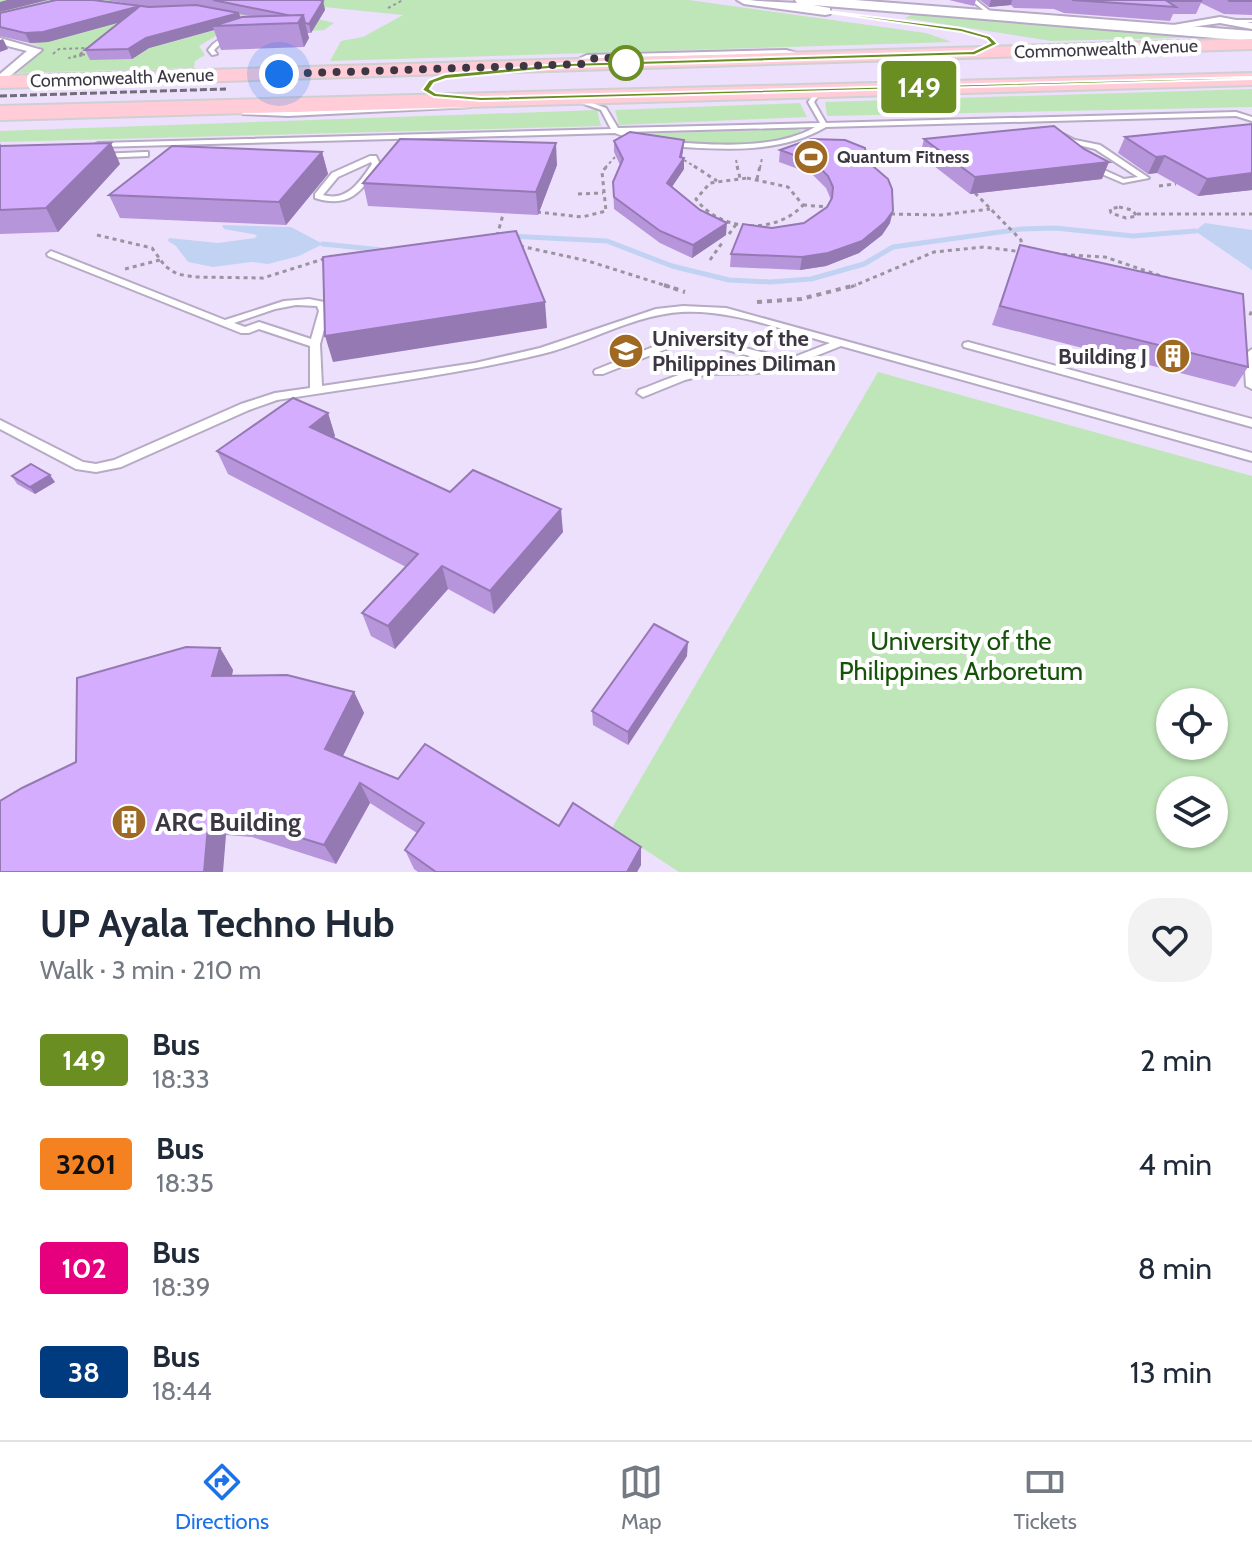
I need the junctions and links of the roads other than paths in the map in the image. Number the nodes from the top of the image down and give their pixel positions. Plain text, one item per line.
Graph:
1 (744, 0) edge
2 (802, 0) edge
3 (973, 0) edge
4 (828, 1) edge
5 (869, 4) edge
6 (989, 12) dead end
7 (1252, 21) edge
8 (949, 28) dead end
9 (1156, 29) junction
10 (1252, 36) edge
11 (239, 38) edge
12 (0, 41) edge
13 (1252, 44) edge
14 (214, 54) edge
15 (816, 58) junction
16 (576, 65) junction
17 (305, 74) junction
18 (1252, 79) edge
19 (0, 81) edge
20 (820, 89) junction
21 (563, 96) junction
22 (481, 99) junction
23 (352, 101) junction
24 (167, 108) junction
25 (0, 113) edge
26 (1252, 116) edge
27 (1033, 118) junction
28 (824, 125) junction
29 (615, 130) junction
30 (381, 137) junction
31 (645, 141) edge
32 (1073, 142) junction
33 (666, 144) edge
34 (92, 145) edge
35 (1067, 151) edge
36 (145, 154) dead end
37 (87, 156) edge
38 (373, 158) junction
39 (1090, 165) edge
40 (51, 254) dead end
41 (225, 323) junction
42 (840, 343) junction
43 (315, 344) junction
44 (968, 345) dead end
45 (1252, 352) edge
46 (789, 363) junction
47 (599, 372) dead end
48 (1252, 386) edge
49 (316, 388) junction
50 (643, 393) dead end
51 (1252, 423) edge
52 (0, 424) edge
53 (1252, 457) edge

1 - 8 main road
2 - 4 main road
3 - 6 lane
4 - 5 main road
5 - 9 main road
7 - 9 street
9 - 10 main road
11 - 14 lane
12 - 19 street
13 - 15 main road, Commonwealth Avenue
15 - 16 main road, Commonwealth Avenue
15 - 16 lane
16 - 17 main road, Commonwealth Avenue
16 - 22 main road
17 - 19 main road, Commonwealth Avenue
17 - 23 main road
18 - 20 main road, Commonwealth Avenue
20 - 21 main road, Commonwealth Avenue
20 - 28 lane
21 - 22 main road, Commonwealth Avenue
21 - 24 lane
21 - 29 lane
22 - 23 main road, Commonwealth Avenue
23 - 24 main road, Commonwealth Avenue
24 - 25 main road, Commonwealth Avenue
26 - 27 lane
27 - 28 lane
27 - 32 lane
28 - 29 lane
28 - 33 lane
29 - 30 lane
29 - 31 lane
30 - 34 lane
30 - 38 lane
32 - 35 lane
32 - 39 lane
36 - 37 lane
38 - 38 lane
40 - 41 lane
41 - 43 lane
41 - 43 lane
42 - 46 lane
42 - 49 lane
42 - 53 lane
43 - 49 lane
44 - 51 lane
45 - 48 lane
46 - 47 lane
46 - 50 lane
49 - 52 lane

